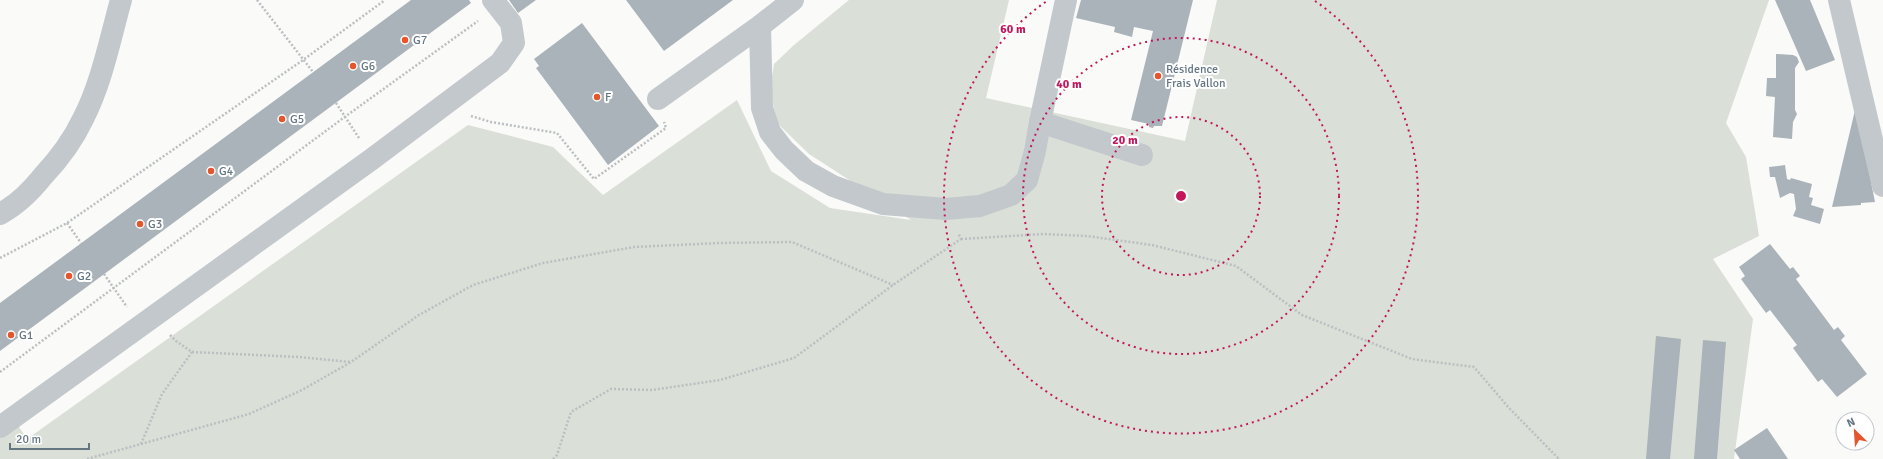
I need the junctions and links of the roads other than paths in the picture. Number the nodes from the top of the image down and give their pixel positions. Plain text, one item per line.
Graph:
1 (121, 0) edge
2 (793, 0) edge
3 (1066, 0) edge
4 (1840, 0) edge
5 (496, 3) edge
6 (760, 26) junction
7 (658, 100) road end
8 (1040, 122) junction
9 (1142, 155) dead end
10 (1883, 186) edge
11 (0, 214) edge
12 (0, 427) edge

1 - 11 street
2 - 6 street
3 - 8 street
4 - 10 street
5 - 12 street
6 - 7 street
6 - 8 street
8 - 9 street

